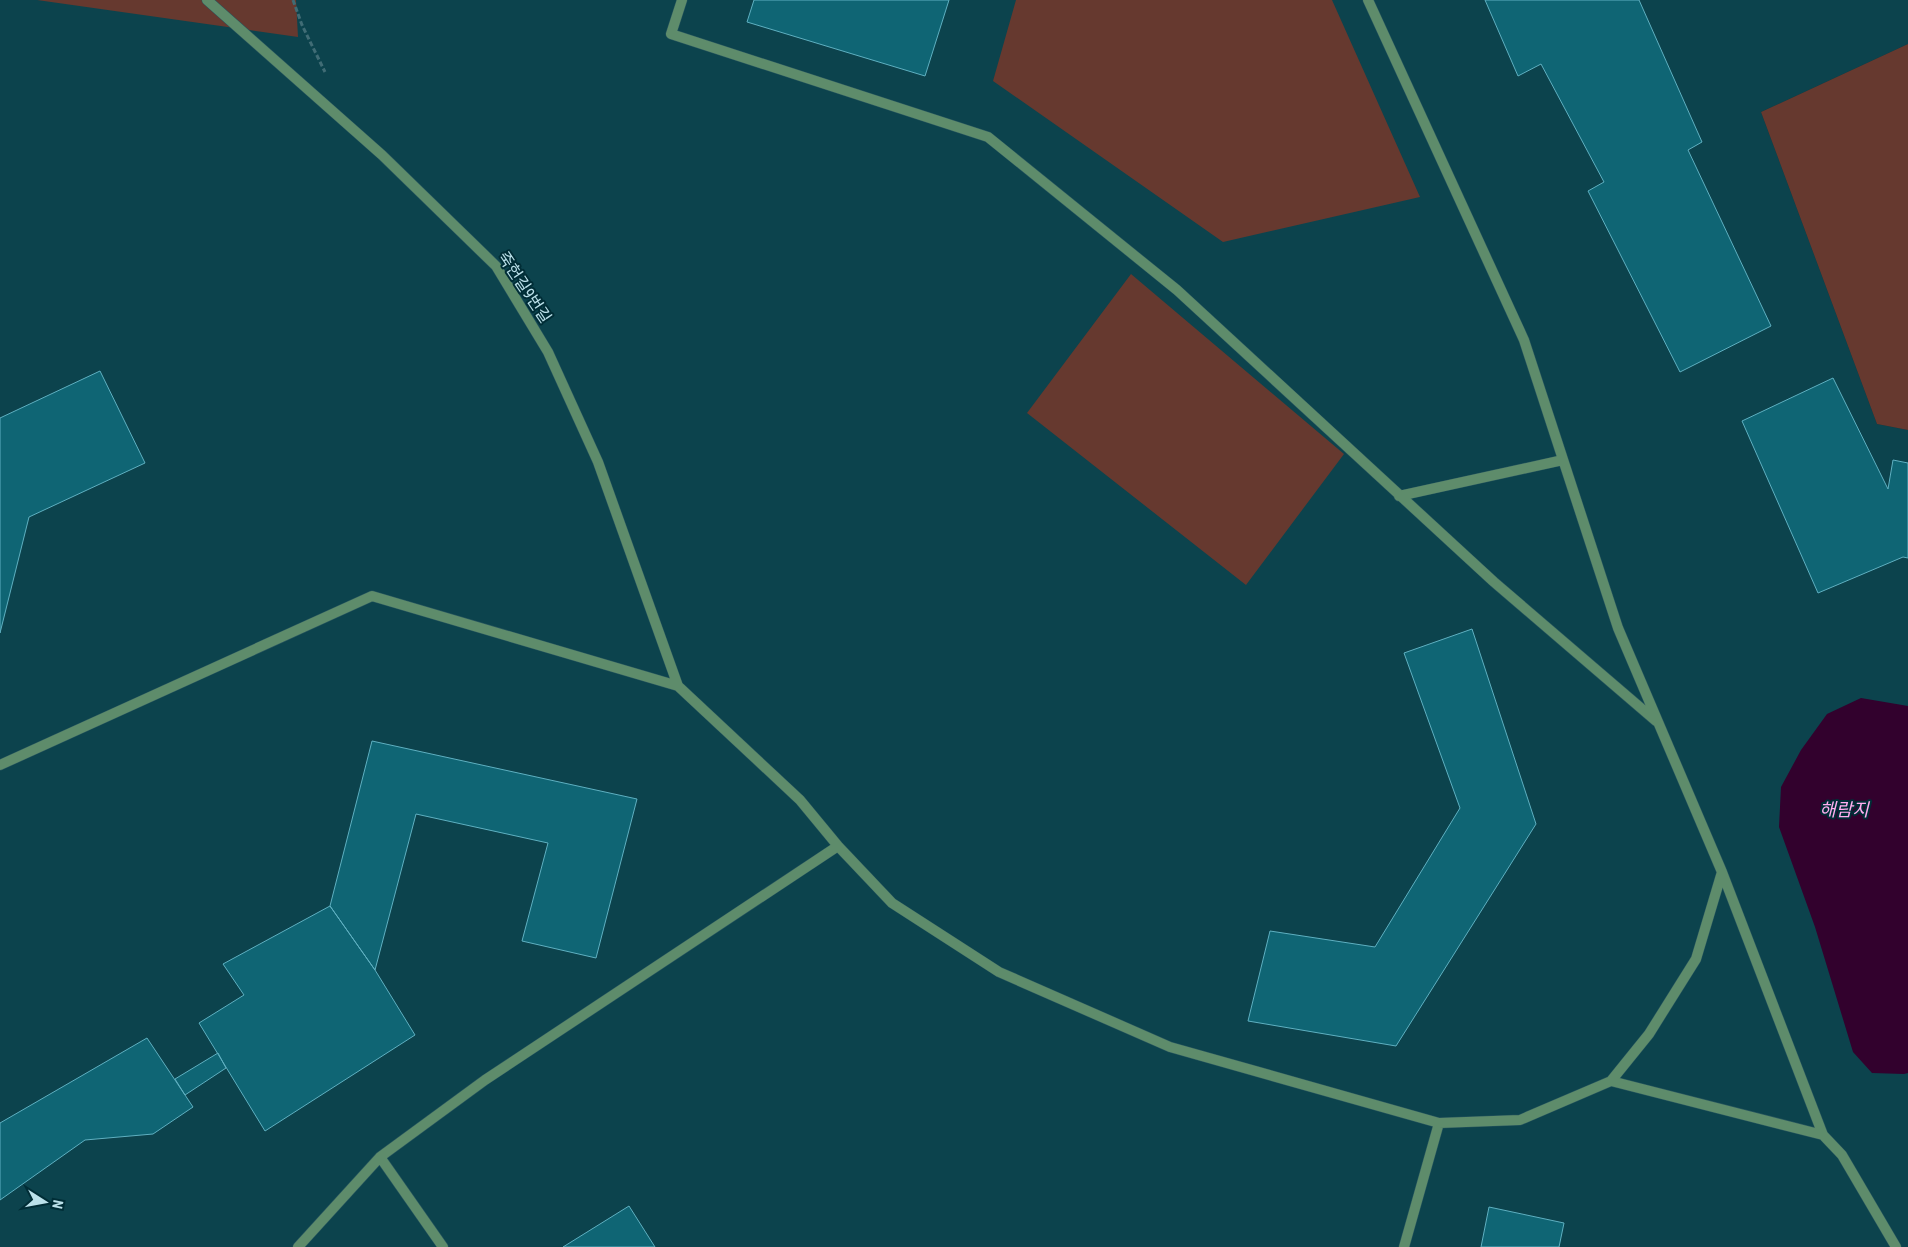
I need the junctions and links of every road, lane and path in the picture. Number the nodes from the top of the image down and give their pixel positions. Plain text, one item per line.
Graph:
1 (207, 0) edge
2 (293, 0) edge
3 (682, 0) edge
4 (1368, 0) edge
5 (333, 112) junction
6 (1563, 460) junction
7 (1399, 496) junction
8 (678, 686) junction
9 (1659, 723) junction
10 (0, 765) edge
11 (838, 846) junction
12 (1722, 872) junction
13 (1610, 1081) junction
14 (1439, 1123) junction
15 (1822, 1135) junction
16 (380, 1157) junction
17 (298, 1247) edge
18 (443, 1247) edge
19 (1404, 1247) edge
20 (1896, 1247) edge

1 - 5 lane, 죽헌길9번길
2 - 5 path
3 - 7 lane
4 - 6 lane
5 - 8 lane, 죽헌길9번길
6 - 7 lane
6 - 9 lane
7 - 9 lane
8 - 10 lane
8 - 11 lane
9 - 12 lane
11 - 14 lane
11 - 16 lane
12 - 13 lane
12 - 15 lane
13 - 14 lane
13 - 15 lane
14 - 19 lane
15 - 20 lane
16 - 17 lane
16 - 18 lane

